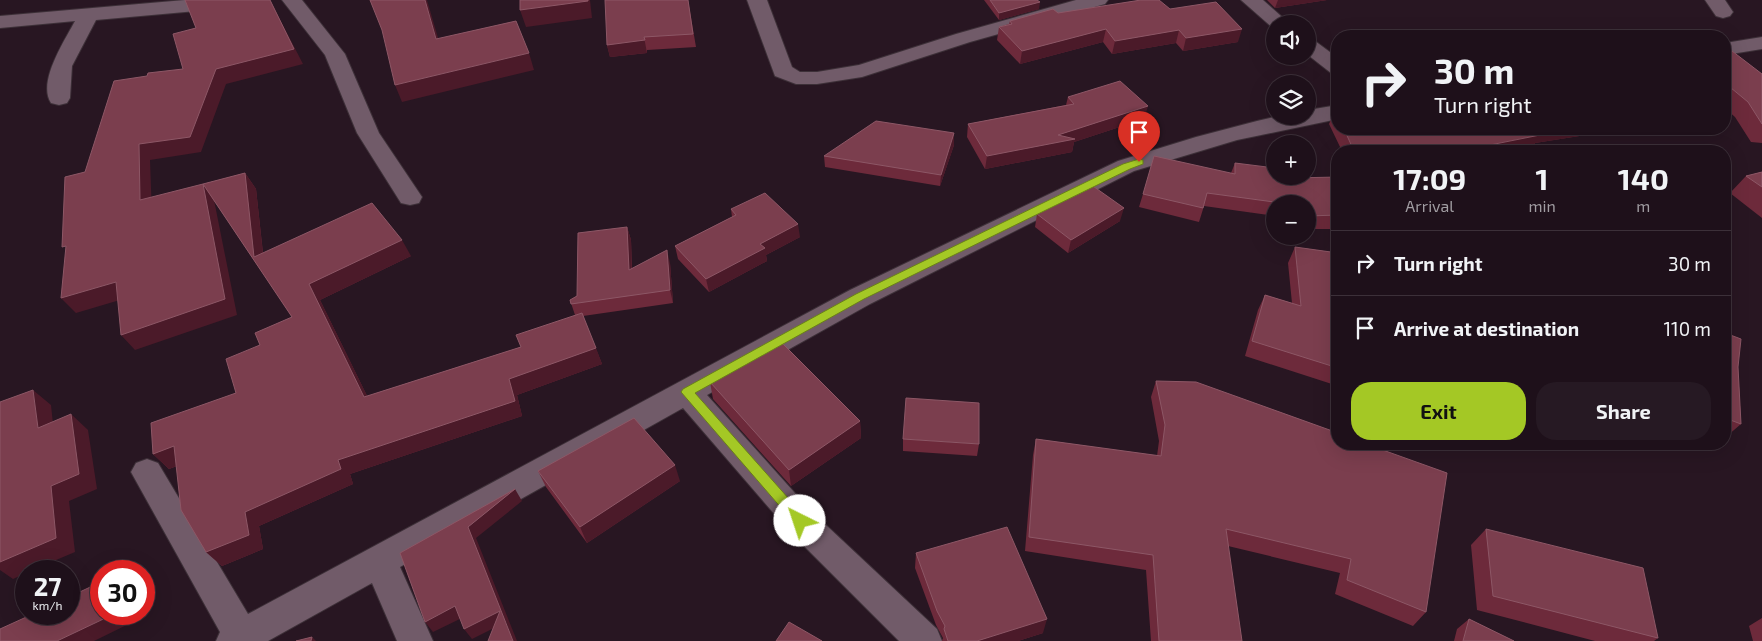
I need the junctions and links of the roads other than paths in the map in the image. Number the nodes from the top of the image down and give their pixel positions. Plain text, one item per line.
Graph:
1 (252, 0) edge
2 (292, 0) edge
3 (757, 0) edge
4 (1098, 0) edge
5 (1250, 0) edge
6 (89, 14) junction
7 (1269, 15) edge
8 (0, 22) edge
9 (1762, 43) edge
10 (1731, 48) edge
11 (1316, 51) edge
12 (1331, 63) edge
13 (59, 98) dead end
14 (1331, 113) edge
15 (410, 197) dead end
16 (687, 392) junction
17 (147, 472) dead end
18 (380, 561) junction
19 (238, 639) edge
20 (415, 641) edge
21 (924, 641) edge

1 - 6 street
2 - 15 street
3 - 4 street
5 - 7 street
6 - 8 street
6 - 13 street
9 - 10 street
11 - 12 street
14 - 16 street
16 - 18 street
16 - 21 street
17 - 19 street
18 - 19 street
18 - 20 street

